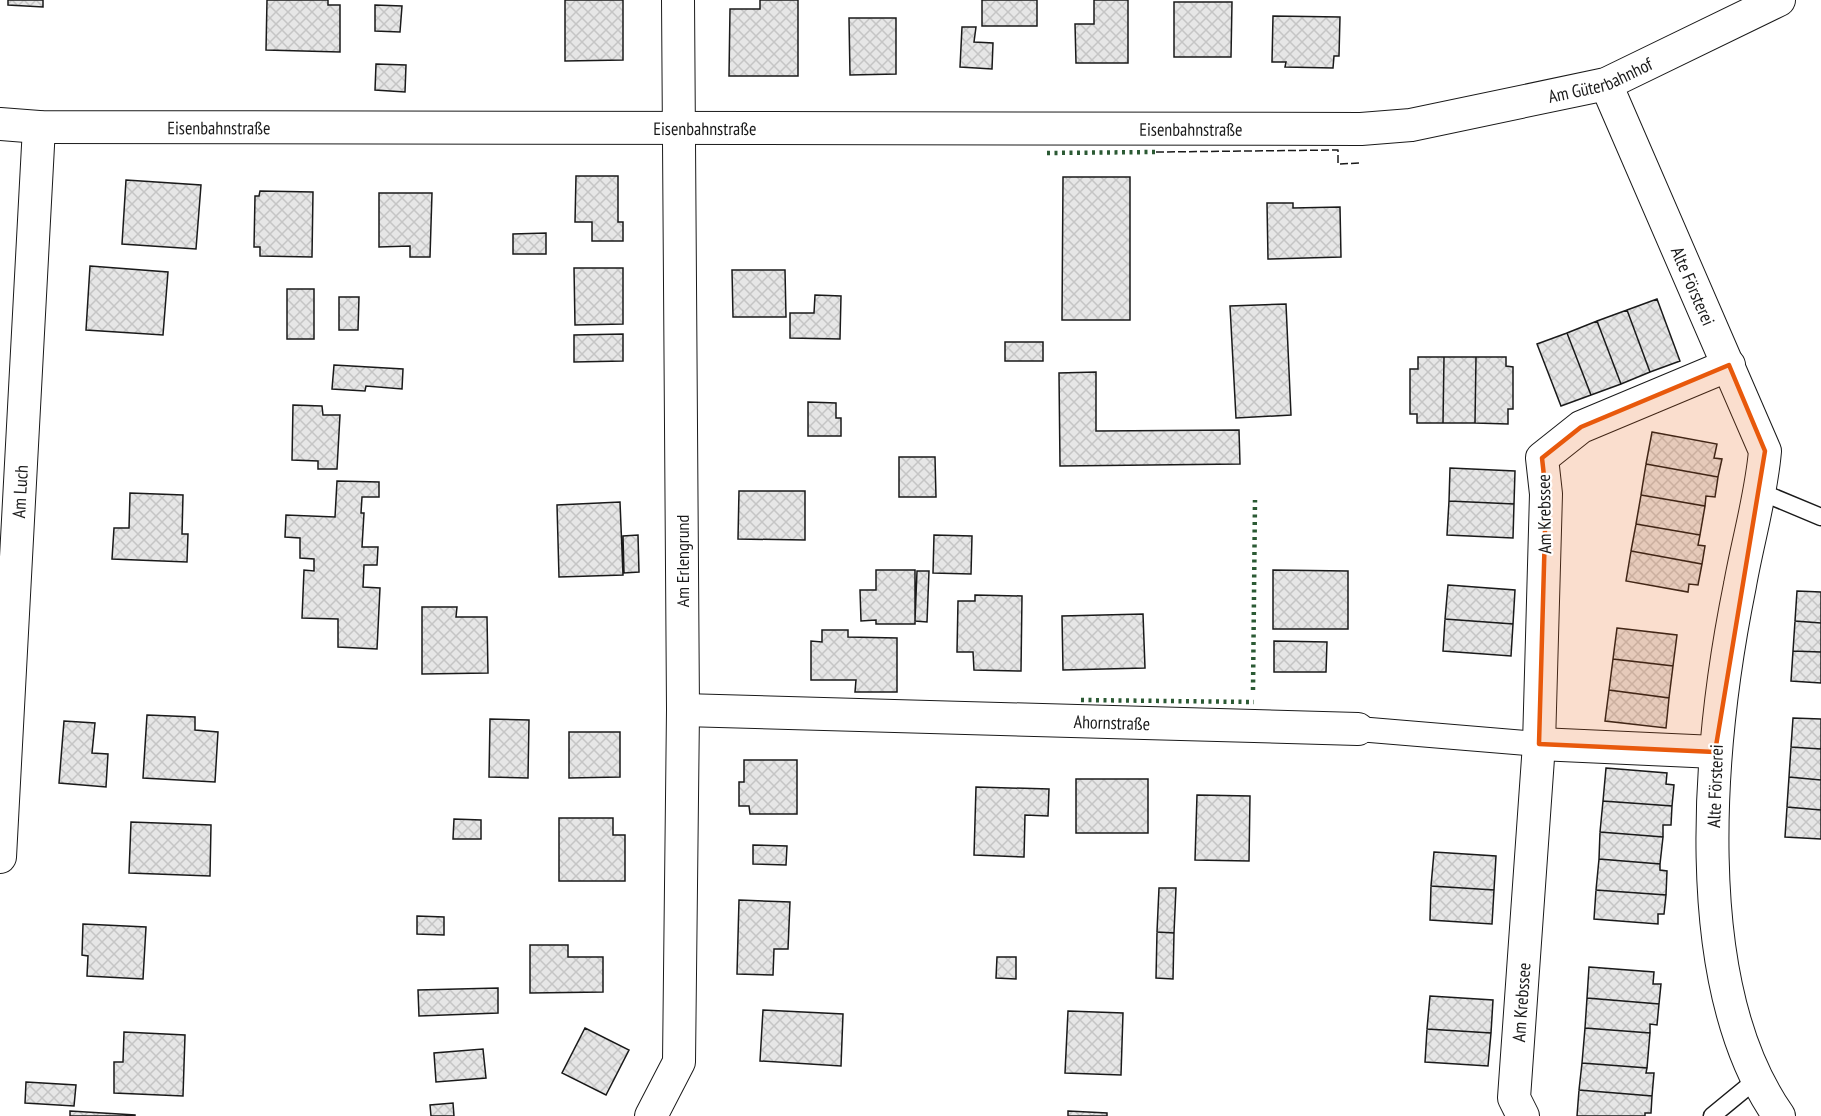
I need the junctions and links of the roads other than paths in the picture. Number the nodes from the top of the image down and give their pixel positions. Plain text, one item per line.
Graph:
1 (678, 0) edge
2 (1779, 0) edge
3 (1606, 84) junction
4 (0, 124) edge
5 (1411, 125) joint
6 (39, 128) junction
7 (680, 128) junction
8 (1730, 365) junction
9 (1761, 492) junction
10 (1821, 517) edge
11 (683, 711) junction
12 (1358, 729) joint
13 (1539, 744) junction
14 (1715, 752) junction
15 (0, 857) edge
16 (1757, 1079) junction
17 (651, 1116) edge
18 (1523, 1116) edge
19 (1712, 1116) edge
20 (1779, 1116) edge

1 - 7 street, Am Erlengrund
2 - 3 street, Am Güterbahnhof
3 - 5 street, Am Güterbahnhof
3 - 8 street, Alte Försterei
4 - 6 street, Eisenbahnstraße
5 - 7 street, Eisenbahnstraße
6 - 7 street, Eisenbahnstraße
6 - 15 street, Am Luch
7 - 11 street, Am Erlengrund
8 - 9 street, Alte Försterei
8 - 13 street, Am Krebssee
9 - 10 lane
9 - 14 street, Alte Försterei
11 - 12 street, Ahornstraße
11 - 17 street, Am Erlengrund
12 - 13 street, Ahornstraße
13 - 14 street
13 - 18 street, Am Krebssee
14 - 16 street, Alte Försterei
16 - 19 lane
16 - 20 street, Alte Försterei

